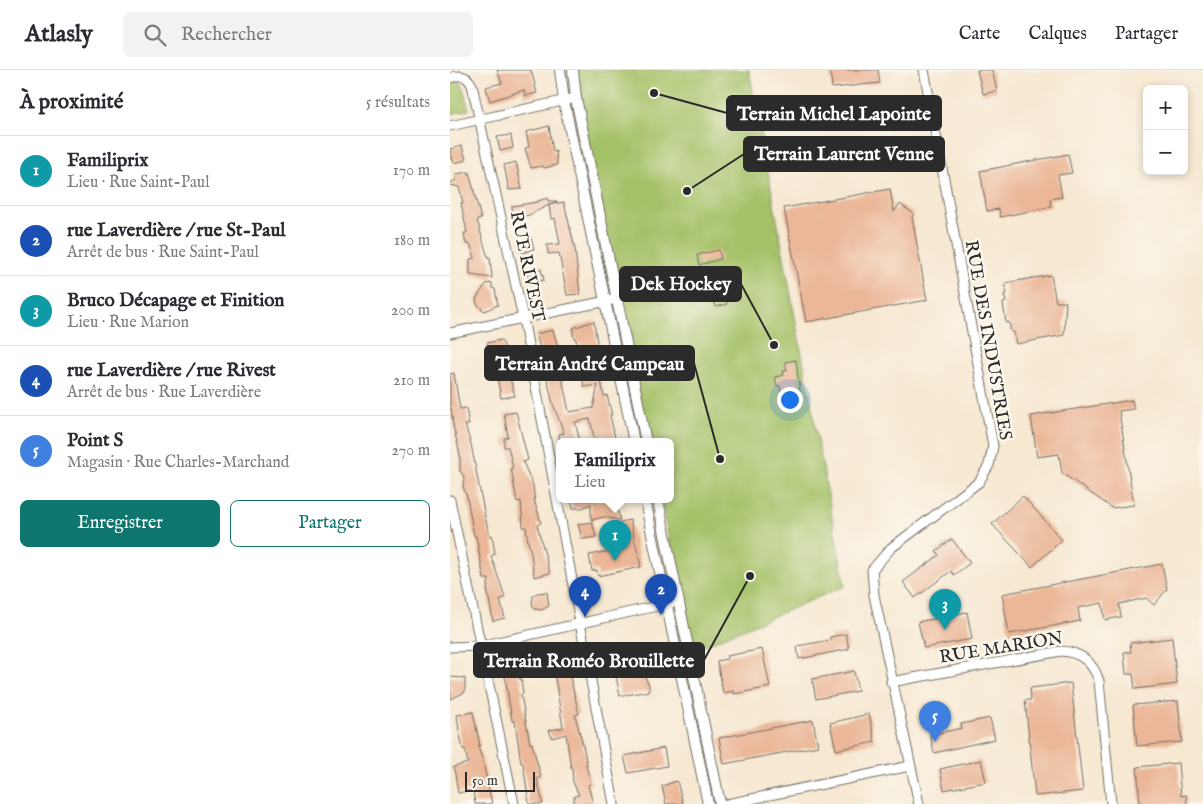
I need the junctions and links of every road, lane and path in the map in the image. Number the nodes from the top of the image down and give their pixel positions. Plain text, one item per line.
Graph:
1 (560, 70) edge
2 (924, 70) edge
3 (573, 73) edge
4 (450, 78) edge
5 (576, 98) junction
6 (564, 101) junction
7 (479, 120) junction
8 (450, 126) edge
9 (589, 160) junction
10 (577, 163) junction
11 (603, 229) junction
12 (591, 232) junction
13 (617, 298) junction
14 (605, 301) junction
15 (522, 318) junction
16 (450, 333) edge
17 (633, 376) junction
18 (621, 379) junction
19 (640, 438) edge
20 (641, 438) edge
21 (556, 494) edge
22 (450, 500) edge
23 (558, 503) edge
24 (646, 503) edge
25 (659, 503) edge
26 (452, 518) edge
27 (679, 602) junction
28 (667, 604) junction
29 (581, 623) junction
30 (480, 646) junction
31 (450, 647) edge
32 (682, 680) junction
33 (695, 680) junction
34 (891, 682) junction
35 (910, 766) junction
36 (514, 804) edge
37 (614, 804) edge
38 (708, 804) edge
39 (720, 804) edge
40 (727, 804) edge
41 (919, 804) edge
42 (1112, 804) edge

1 - 6 street
2 - 34 street, RUE DES INDUSTRIES
3 - 5 street
4 - 7 street, RUE RIVEST
5 - 6 street
5 - 9 street
6 - 7 street
6 - 10 street
7 - 8 street
7 - 15 street, RUE RIVEST
9 - 10 street
9 - 11 street
10 - 12 street
11 - 12 street
11 - 13 street
12 - 14 street
13 - 14 street
13 - 17 street
14 - 15 street
14 - 18 street
15 - 16 street
15 - 21 street, RUE RIVEST
17 - 18 street
17 - 20 street
18 - 19 street
22 - 26 street
23 - 29 street, RUE RIVEST
24 - 28 street
25 - 27 street
26 - 30 street
27 - 28 street
27 - 33 street
28 - 29 street
28 - 32 street
29 - 30 street
29 - 37 street, RUE RIVEST
30 - 31 street
30 - 36 street
32 - 33 street
32 - 38 street
33 - 39 street
34 - 35 street, RUE DES INDUSTRIES
34 - 42 street, RUE MARION
35 - 40 street
35 - 41 street, RUE DES INDUSTRIES

